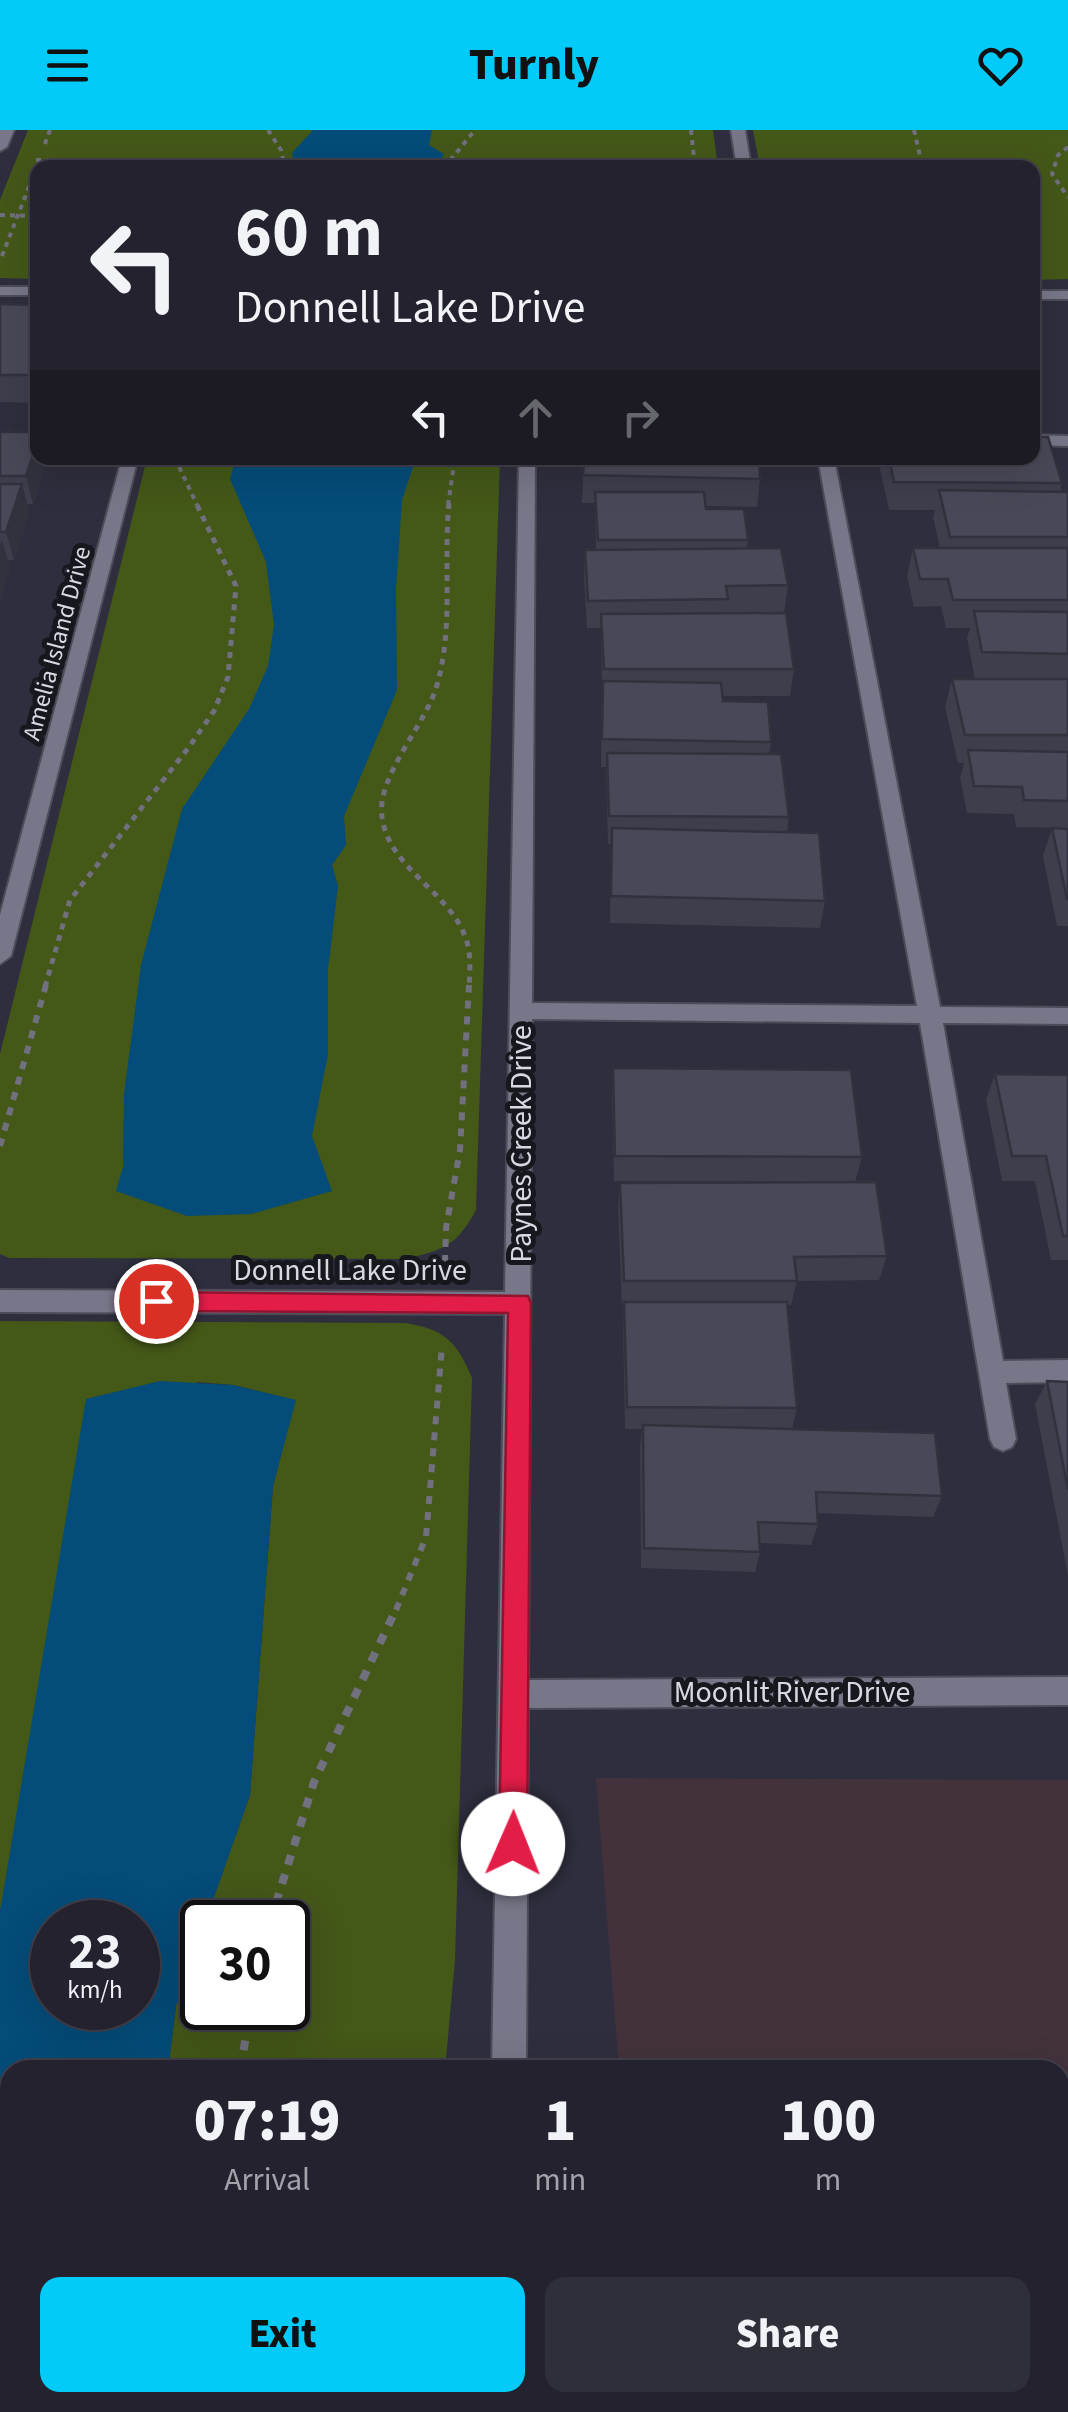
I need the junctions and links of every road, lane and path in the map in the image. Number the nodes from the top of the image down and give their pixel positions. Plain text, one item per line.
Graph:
1 (7, 130) edge
2 (50, 130) edge
3 (268, 130) edge
4 (475, 130) edge
5 (691, 130) edge
6 (738, 130) edge
7 (914, 130) edge
8 (0, 147) edge
9 (1068, 147) edge
10 (39, 160) joint
11 (133, 160) edge
12 (283, 160) edge
13 (451, 160) edge
14 (604, 160) edge
15 (694, 160) joint
16 (742, 160) edge
17 (888, 160) edge
18 (922, 160) junction
19 (953, 160) edge
20 (30, 184) edge
21 (1068, 197) edge
22 (0, 215) edge
23 (18, 216) junction
24 (30, 216) edge
25 (0, 262) edge
26 (0, 290) edge
27 (30, 291) edge
28 (1040, 296) edge
29 (1067, 298) edge
30 (1040, 440) edge
31 (1068, 440) edge
32 (128, 465) edge
33 (178, 465) edge
34 (454, 465) edge
35 (527, 465) edge
36 (827, 465) edge
37 (0, 956) edge
38 (522, 1011) junction
39 (930, 1014) junction
40 (1068, 1016) edge
41 (0, 1146) edge
42 (0, 1301) edge
43 (444, 1303) junction
44 (520, 1303) junction
45 (1068, 1371) edge
46 (992, 1372) junction
47 (1004, 1439) dead end
48 (1068, 1691) edge
49 (516, 1694) junction
50 (277, 1900) edge
51 (247, 2030) edge
52 (242, 2060) edge
53 (509, 2060) edge

1 - 8 street
2 - 10 path
3 - 12 path
4 - 13 path
5 - 15 path
6 - 16 street
7 - 18 path
9 - 21 path
10 - 11 path
14 - 15 path
17 - 18 path
18 - 19 path
20 - 23 path
22 - 23 path
23 - 24 path
23 - 25 path
26 - 27 street
28 - 29 street
30 - 31 street
32 - 37 street, Amelia Island Drive
33 - 41 path
34 - 43 path
35 - 38 street, Paynes Creek Drive
36 - 39 street
38 - 39 street
38 - 44 street, Paynes Creek Drive
39 - 40 street
39 - 46 street
42 - 43 street, Donnell Lake Drive
43 - 44 street, Donnell Lake Drive
43 - 50 path
44 - 49 street, Paynes Creek Drive
45 - 46 street
46 - 47 street
48 - 49 street, Moonlit River Drive
49 - 53 street, Paynes Creek Drive
51 - 52 path

